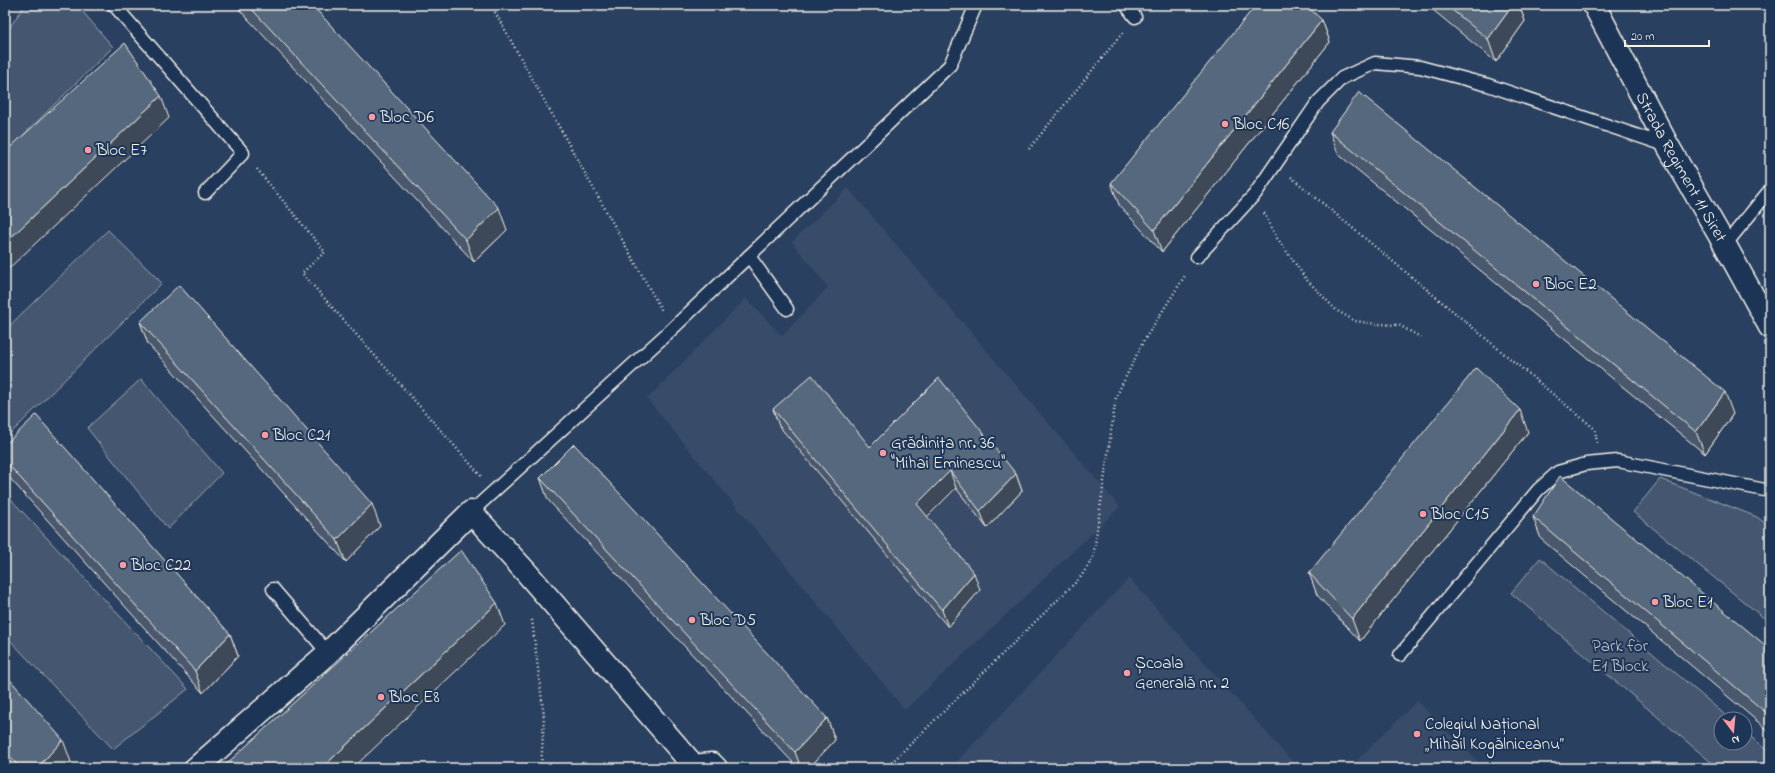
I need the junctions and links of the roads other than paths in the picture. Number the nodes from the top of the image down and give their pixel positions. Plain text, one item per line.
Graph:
1 (114, 5) edge
2 (976, 5) edge
3 (1126, 5) edge
4 (1594, 5) edge
5 (1135, 17) road end
6 (1668, 146) junction
7 (1770, 190) edge
8 (204, 193) dead end
9 (1725, 245) junction
10 (749, 256) junction
11 (1197, 257) road end
12 (787, 309) dead end
13 (1770, 327) edge
14 (1770, 491) edge
15 (471, 512) junction
16 (273, 589) dead end
17 (328, 653) junction
18 (1400, 655) dead end
19 (196, 768) edge
20 (716, 768) edge

1 - 8 lane
2 - 10 lane
3 - 5 lane
4 - 6 street, Strada Regiment 11 Siret
6 - 9 street, Strada Regiment 11 Siret
6 - 11 lane
7 - 9 lane
9 - 13 street, Strada Regiment 11 Siret
10 - 12 lane
10 - 15 lane
14 - 18 lane
15 - 17 street
15 - 20 street
16 - 17 lane
17 - 19 street

